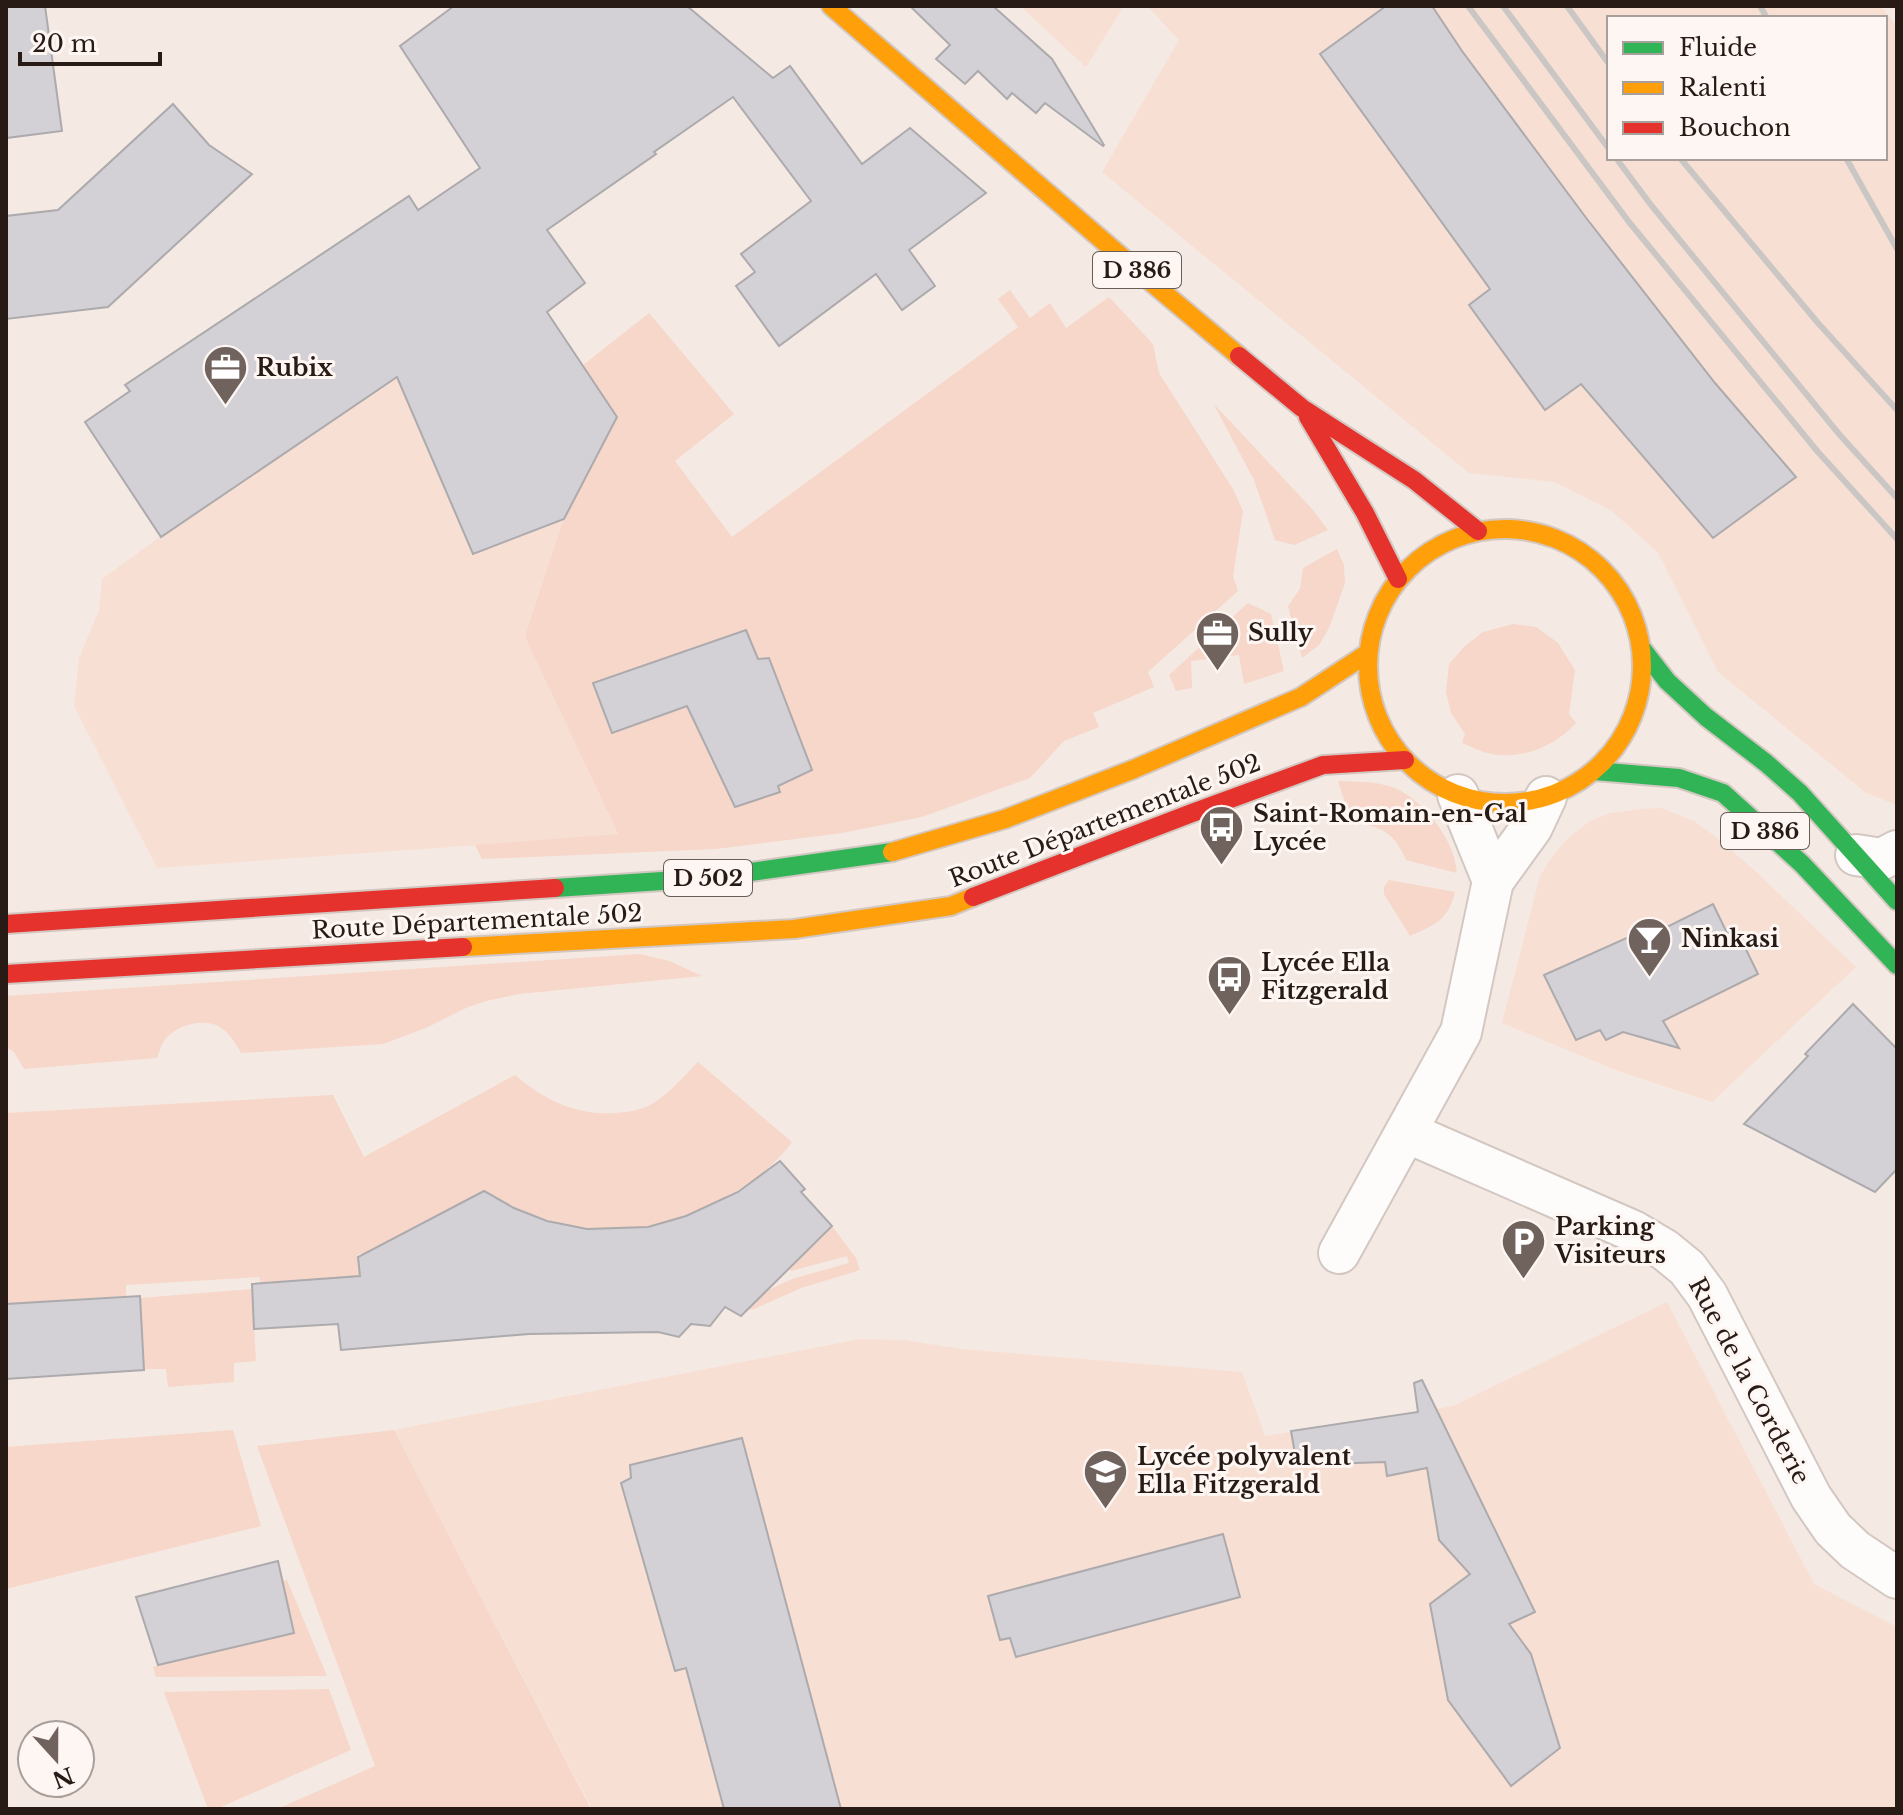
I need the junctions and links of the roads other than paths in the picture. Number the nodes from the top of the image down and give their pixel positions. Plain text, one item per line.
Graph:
1 (831, 6) edge
2 (1302, 408) junction
3 (1478, 531) junction
4 (1398, 579) junction
5 (1643, 650) junction
6 (1368, 653) junction
7 (1405, 760) junction
8 (1595, 771) junction
9 (1723, 793) junction
10 (1458, 795) junction
11 (1546, 797) junction
12 (1776, 818) dead end
13 (1816, 836) dead end
14 (1897, 851) edge
15 (1856, 855) junction
16 (1493, 881) junction
17 (1897, 901) edge
18 (6, 924) edge
19 (1897, 965) edge
20 (6, 974) edge
21 (1406, 1132) junction
22 (1339, 1253) dead end
23 (1897, 1578) edge

1 - 2 main road, D 386
2 - 3 main road, D 386
2 - 4 main road, D 386
3 - 4 main road
3 - 5 main road
4 - 6 main road
5 - 8 main road
5 - 15 main road, D 386
6 - 7 main road
6 - 18 main road, Route Départementale 502 / D 502
7 - 10 main road
7 - 20 main road, Route Départementale 502 / D 502
8 - 9 main road, D 386
8 - 11 main road
9 - 12 main road, D 386
9 - 19 main road, D 386
10 - 11 main road
10 - 16 street
11 - 16 street
13 - 15 main road, D 386
14 - 15 street
15 - 17 main road, D 386
16 - 21 street
21 - 22 street
21 - 23 street, Rue de la Corderie

